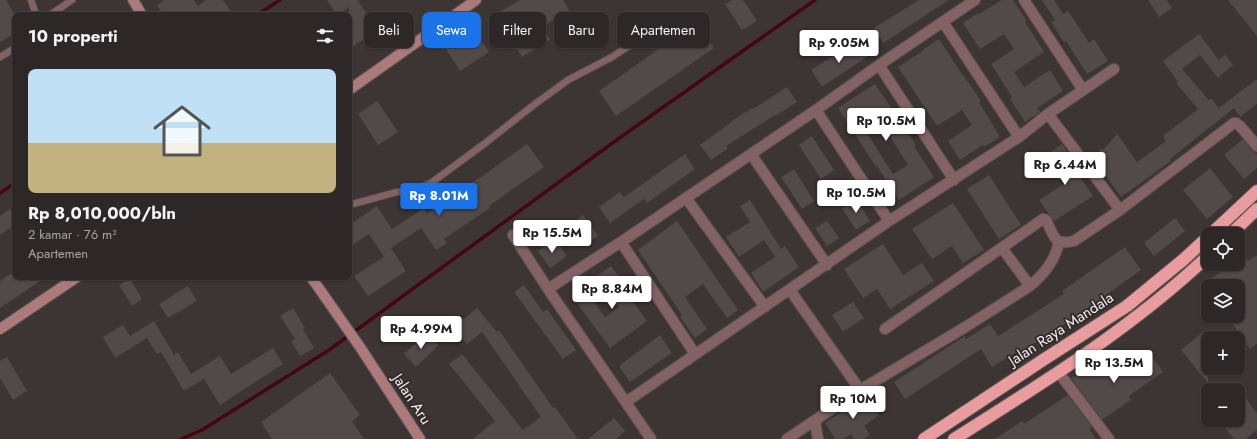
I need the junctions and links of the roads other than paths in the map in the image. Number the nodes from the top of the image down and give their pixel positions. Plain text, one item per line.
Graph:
1 (31, 0) edge
2 (72, 0) edge
3 (132, 0) edge
4 (476, 0) edge
5 (975, 0) edge
6 (1024, 0) edge
7 (35, 12) edge
8 (54, 12) edge
9 (140, 12) edge
10 (942, 22) junction
11 (625, 48) edge
12 (12, 50) edge
13 (0, 57) edge
14 (879, 65) junction
15 (1114, 69) dead end
16 (352, 88) edge
17 (1083, 90) junction
18 (816, 110) junction
19 (1048, 114) junction
20 (1019, 137) junction
21 (1257, 146) edge
22 (751, 154) junction
23 (954, 180) junction
24 (1257, 191) edge
25 (686, 198) junction
26 (352, 204) edge
27 (1257, 209) edge
28 (1120, 210) junction
29 (889, 221) junction
30 (1218, 227) edge
31 (1238, 227) edge
32 (513, 235) dead end
33 (621, 242) junction
34 (1059, 242) junction
35 (1201, 243) edge
36 (1002, 248) junction
37 (1201, 262) edge
38 (827, 265) junction
39 (73, 280) edge
40 (313, 280) edge
41 (1030, 286) junction
42 (548, 289) junction
43 (790, 290) junction
44 (765, 307) junction
45 (885, 328) dead end
46 (0, 329) edge
47 (696, 354) junction
48 (1059, 373) junction
49 (860, 390) junction
50 (626, 402) junction
51 (979, 402) junction
52 (990, 416) junction
53 (815, 420) junction
54 (791, 438) edge
55 (420, 439) edge
56 (651, 439) edge
57 (818, 439) edge
58 (924, 439) edge
59 (954, 439) edge
60 (1109, 439) edge

1 - 7 lane
2 - 8 lane
3 - 9 street
4 - 16 street
5 - 10 street
6 - 17 street
10 - 14 street
10 - 20 street
11 - 26 lane
12 - 13 lane
14 - 18 street
14 - 23 street
15 - 17 street
17 - 19 street
18 - 22 street
18 - 29 street
19 - 20 street
19 - 28 street
20 - 23 street
21 - 28 street
22 - 25 street
22 - 38 street
23 - 29 street
24 - 30 highway
25 - 33 street
25 - 44 street
27 - 31 highway
28 - 34 street
29 - 38 street
32 - 42 street
33 - 42 street
33 - 47 street
34 - 36 street
34 - 41 street
35 - 51 highway, Jalan Raya Mandala
36 - 41 street
36 - 45 street
37 - 48 highway
38 - 43 street
39 - 46 street
40 - 55 street, Jalan Aru
41 - 49 street
42 - 50 street
43 - 44 street
43 - 49 street
44 - 47 street
47 - 50 street
48 - 52 highway
48 - 60 street
49 - 53 street
50 - 56 street
51 - 52 highway
51 - 58 highway, Jalan Raya Mandala
52 - 59 highway
53 - 54 street
53 - 57 street

